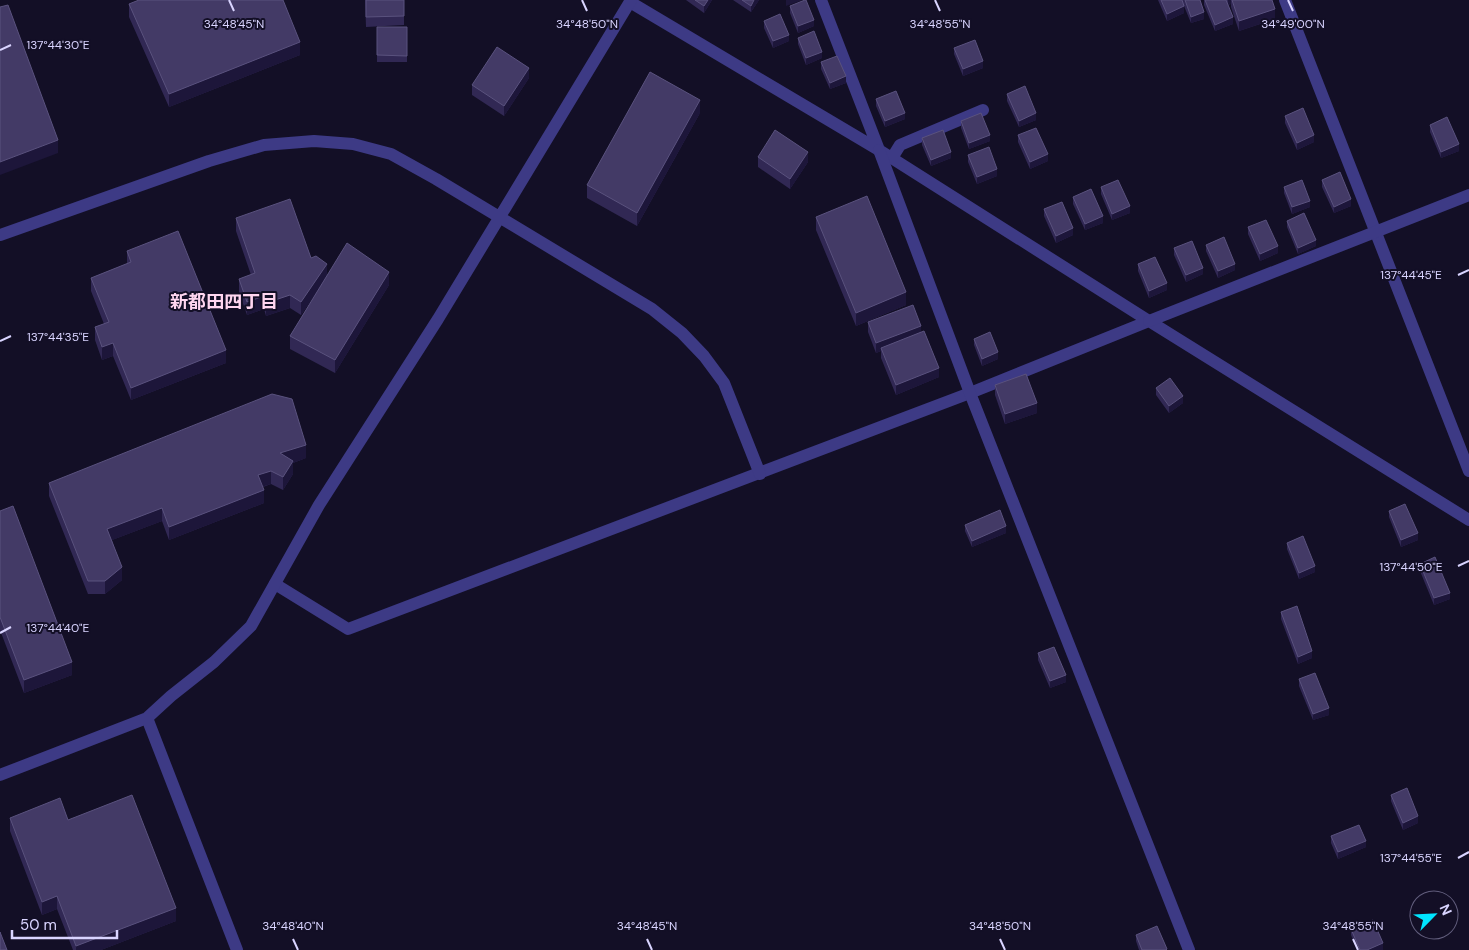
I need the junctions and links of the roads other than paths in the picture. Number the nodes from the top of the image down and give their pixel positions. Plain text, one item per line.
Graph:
1 (821, 0) edge
2 (1285, 0) edge
3 (629, 1) edge
4 (983, 110) dead end
5 (879, 150) junction
6 (892, 158) junction
7 (1469, 195) edge
8 (498, 218) junction
9 (1375, 231) junction
10 (0, 235) edge
11 (1149, 321) junction
12 (970, 393) junction
13 (1469, 470) edge
14 (760, 474) junction
15 (1469, 520) edge
16 (276, 584) junction
17 (147, 718) junction
18 (0, 775) edge
19 (237, 950) edge
20 (1189, 950) edge

1 - 5 street
2 - 9 street
3 - 5 street
3 - 8 street
4 - 6 street
5 - 6 street
5 - 12 street
6 - 11 street
7 - 9 street
8 - 10 street
8 - 14 street
8 - 16 street
9 - 11 street
9 - 13 street
11 - 12 street
11 - 15 street
12 - 14 street
12 - 20 street
14 - 16 street
16 - 17 street
17 - 18 street
17 - 19 street

